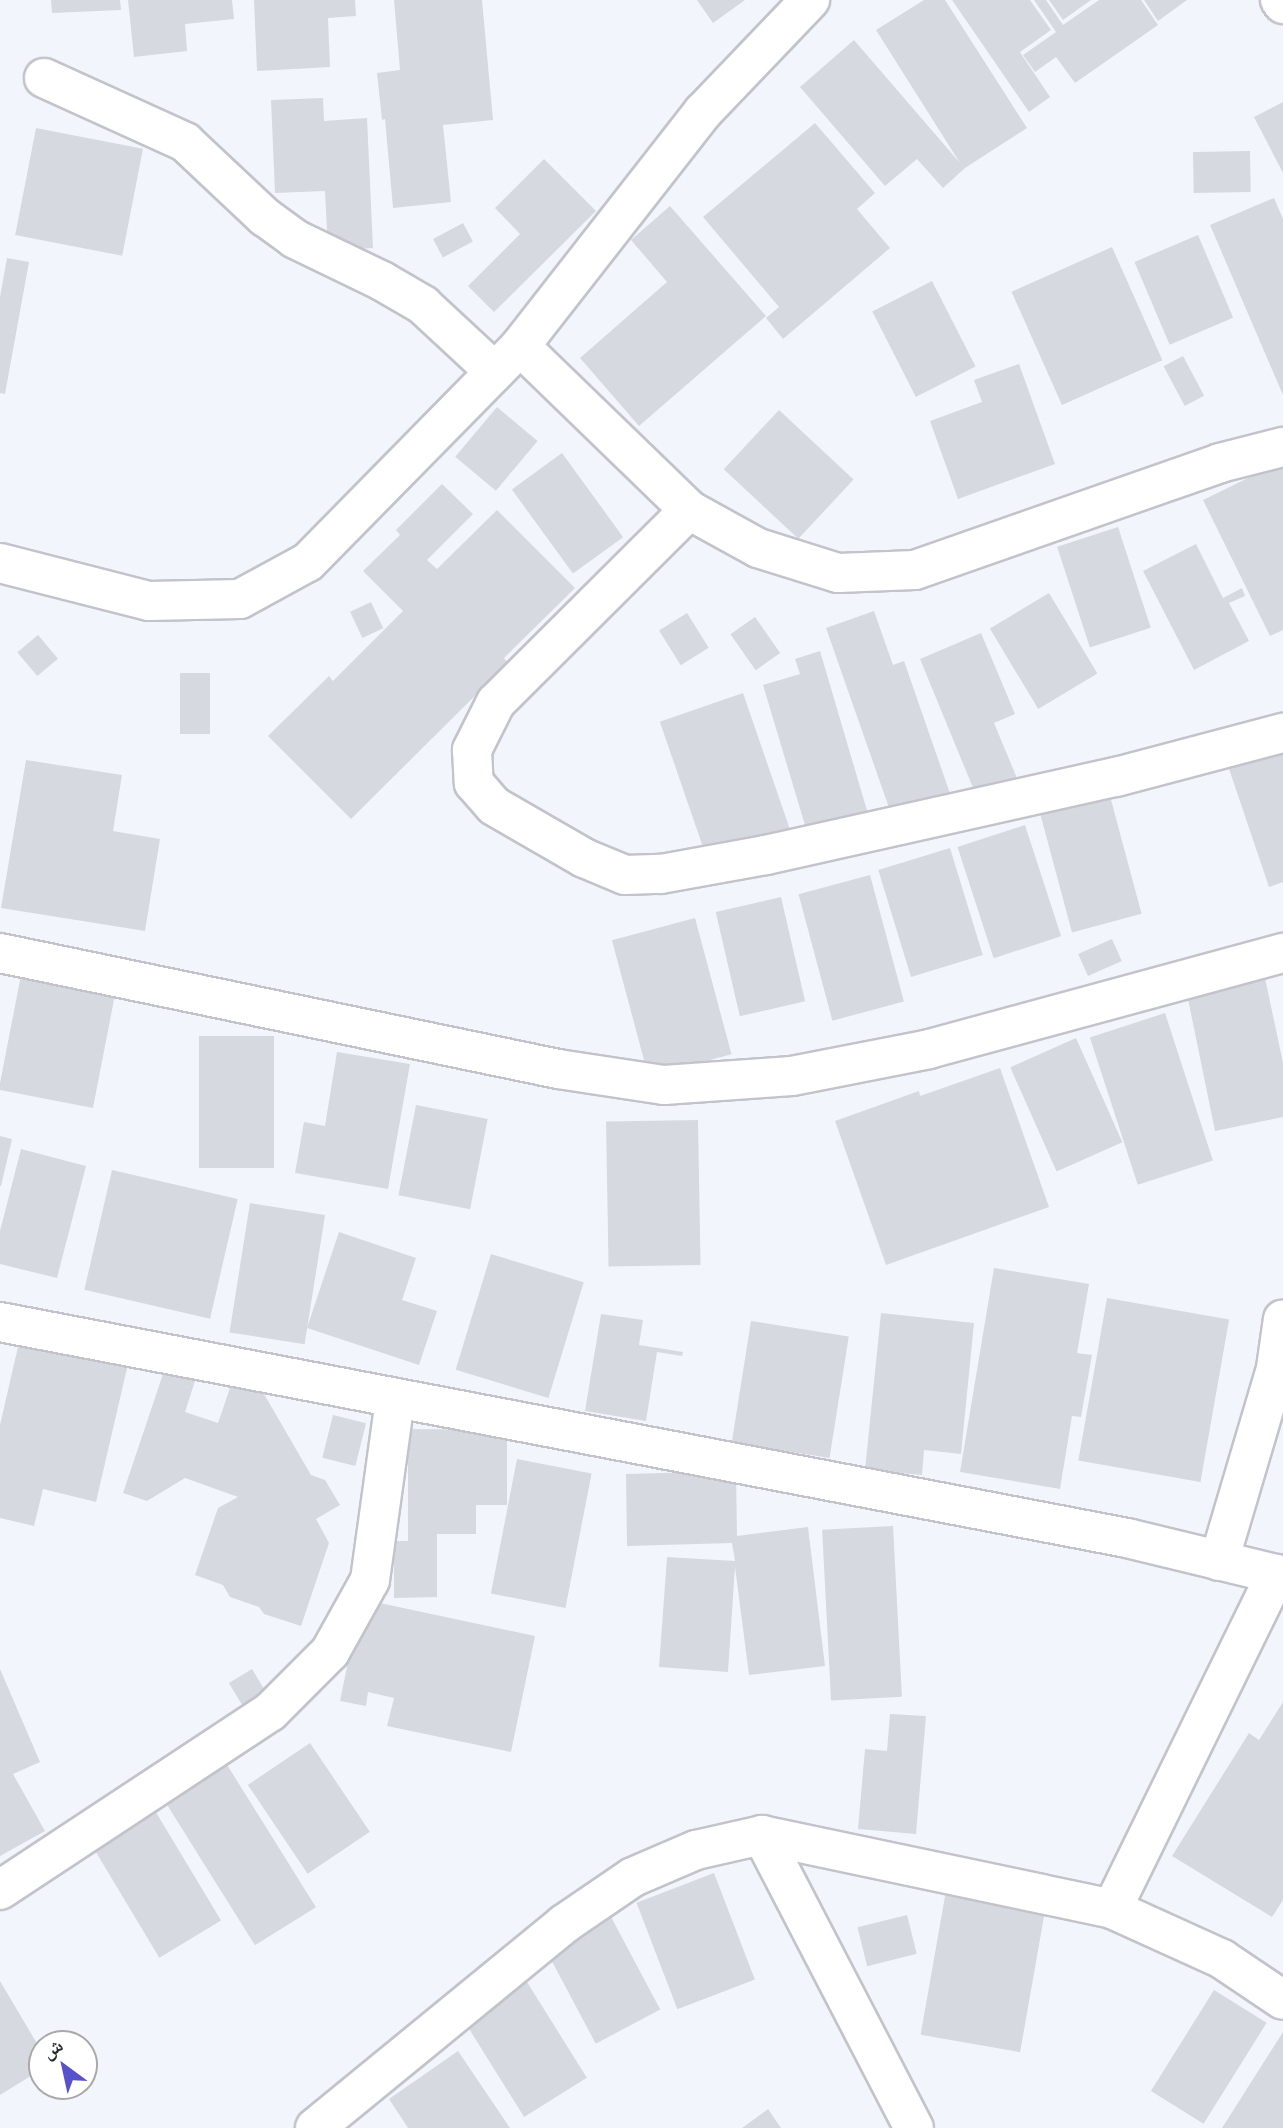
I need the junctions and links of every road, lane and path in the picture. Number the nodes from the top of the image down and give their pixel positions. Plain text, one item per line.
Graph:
1 (810, 0) edge
2 (44, 78) dead end
3 (508, 359) junction
4 (1283, 447) edge
5 (689, 510) junction
6 (0, 563) edge
7 (1283, 733) edge
8 (0, 953) edge
9 (1283, 953) edge
10 (1283, 1319) edge
11 (0, 1322) edge
12 (395, 1399) junction
13 (1219, 1560) junction
14 (1279, 1577) edge
15 (762, 1835) junction
16 (0, 1890) edge
17 (1111, 1909) junction
18 (1283, 2000) edge
19 (315, 2128) edge
20 (914, 2128) edge

1 - 3 street
2 - 3 street
3 - 5 street
3 - 6 street
4 - 5 street
5 - 7 street
8 - 9 street
10 - 13 street
11 - 12 street
12 - 13 street
12 - 16 street
13 - 14 street
14 - 17 street
15 - 17 street
15 - 19 street
15 - 20 street
17 - 18 street

